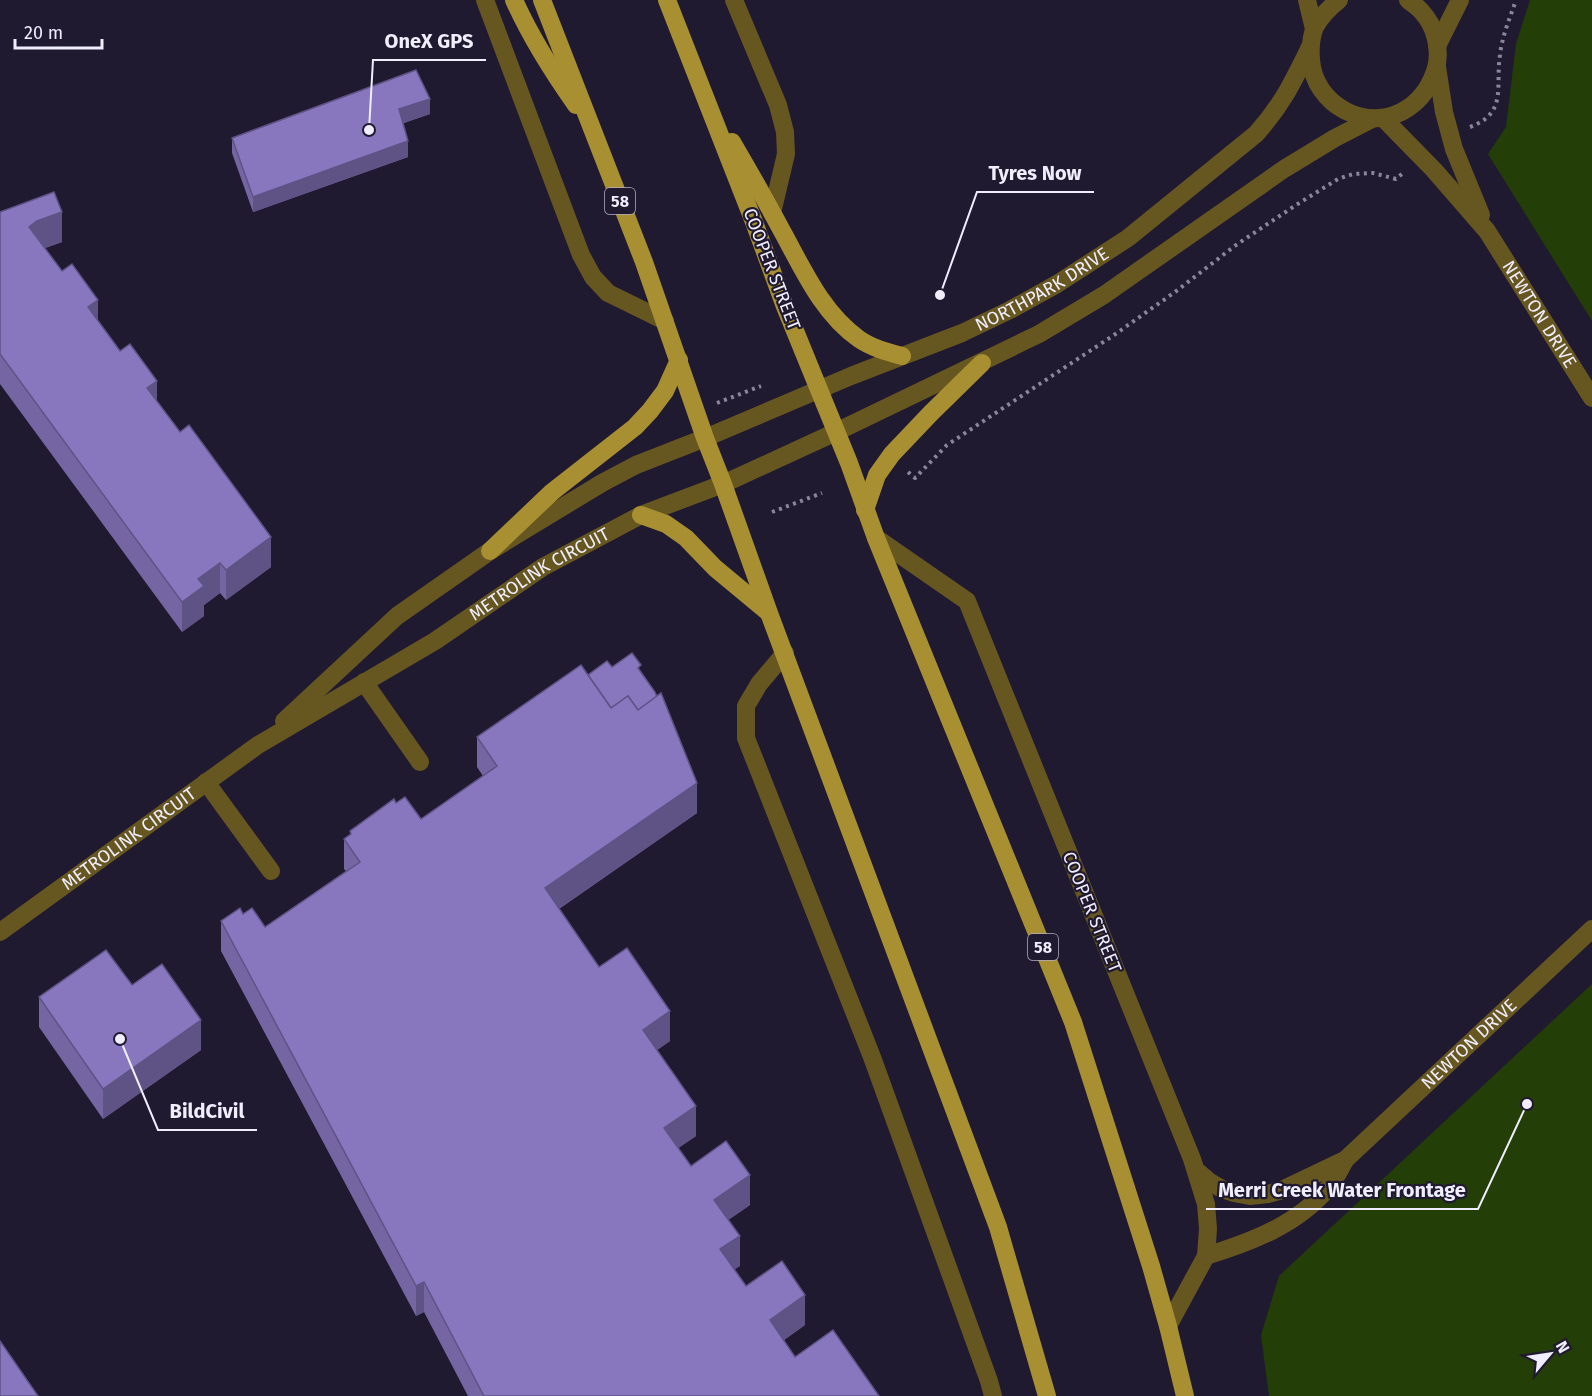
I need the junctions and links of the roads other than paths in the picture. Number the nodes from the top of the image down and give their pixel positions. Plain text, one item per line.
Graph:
1 (485, 0) edge
2 (514, 0) edge
3 (542, 0) edge
4 (667, 0) edge
5 (734, 0) edge
6 (1307, 0) edge
7 (1339, 0) edge
8 (1408, 0) edge
9 (1460, 0) edge
10 (1314, 29) junction
11 (1437, 46) junction
12 (1310, 47) junction
13 (1437, 65) junction
14 (700, 85) junction
15 (1377, 118) junction
16 (592, 129) junction
17 (772, 213) junction
18 (1487, 231) junction
19 (666, 321) junction
20 (902, 356) junction
21 (679, 360) junction
22 (982, 363) junction
23 (818, 390) junction
24 (1592, 398) edge
25 (836, 432) junction
26 (705, 438) junction
27 (723, 484) junction
28 (865, 510) junction
29 (641, 515) junction
30 (876, 538) junction
31 (490, 550) junction
32 (770, 613) junction
33 (785, 654) junction
34 (364, 682) junction
35 (258, 745) junction
36 (420, 762) dead end
37 (206, 782) junction
38 (272, 871) dead end
39 (1592, 929) edge
40 (0, 932) edge
41 (1345, 1160) junction
42 (1197, 1171) junction
43 (1206, 1256) junction
44 (1168, 1326) junction
45 (993, 1396) edge
46 (1047, 1396) edge
47 (1185, 1396) edge

1 - 19 street
2 - 16 main road
3 - 16 main road, 58
4 - 14 main road, COOPER STREET / 58
5 - 17 street, COOPER STREET
6 - 10 street
7 - 10 street
8 - 11 street
9 - 11 street
10 - 12 street
11 - 13 street, NEWTON DRIVE
12 - 15 street
12 - 20 street, NORTHPARK DRIVE
13 - 15 street, NORTHPARK DRIVE
13 - 18 street, NEWTON DRIVE
14 - 17 main road
14 - 23 main road, COOPER STREET / 58
15 - 18 street, NEWTON DRIVE
15 - 22 street, NORTHPARK DRIVE
16 - 19 main road, 58
17 - 20 main road
18 - 24 street, NEWTON DRIVE
19 - 21 main road, 58
20 - 23 street, NORTHPARK DRIVE
21 - 26 main road, 58
21 - 31 main road
22 - 25 street, NORTHPARK DRIVE
22 - 28 main road
23 - 25 main road, COOPER STREET / 58
23 - 26 street, NORTHPARK DRIVE
25 - 27 street, METROLINK CIRCUIT
25 - 28 main road, COOPER STREET / 58
26 - 27 main road, 58
26 - 31 street, METROLINK CIRCUIT
27 - 29 street, METROLINK CIRCUIT
27 - 32 main road, 58
28 - 30 main road, COOPER STREET / 58
29 - 32 main road
29 - 34 street, METROLINK CIRCUIT
30 - 42 street, COOPER STREET
30 - 44 main road, COOPER STREET / 58
31 - 35 street, METROLINK CIRCUIT
32 - 33 main road, 58
33 - 45 street
33 - 46 main road, 58
34 - 35 street, METROLINK CIRCUIT
34 - 36 street
35 - 37 street, METROLINK CIRCUIT
37 - 38 street
37 - 40 street, METROLINK CIRCUIT
39 - 41 street, NEWTON DRIVE
41 - 42 street, NEWTON DRIVE
41 - 43 street, NEWTON DRIVE
42 - 43 street, COOPER STREET
43 - 44 street, COOPER STREET
44 - 47 main road, COOPER STREET / 58

